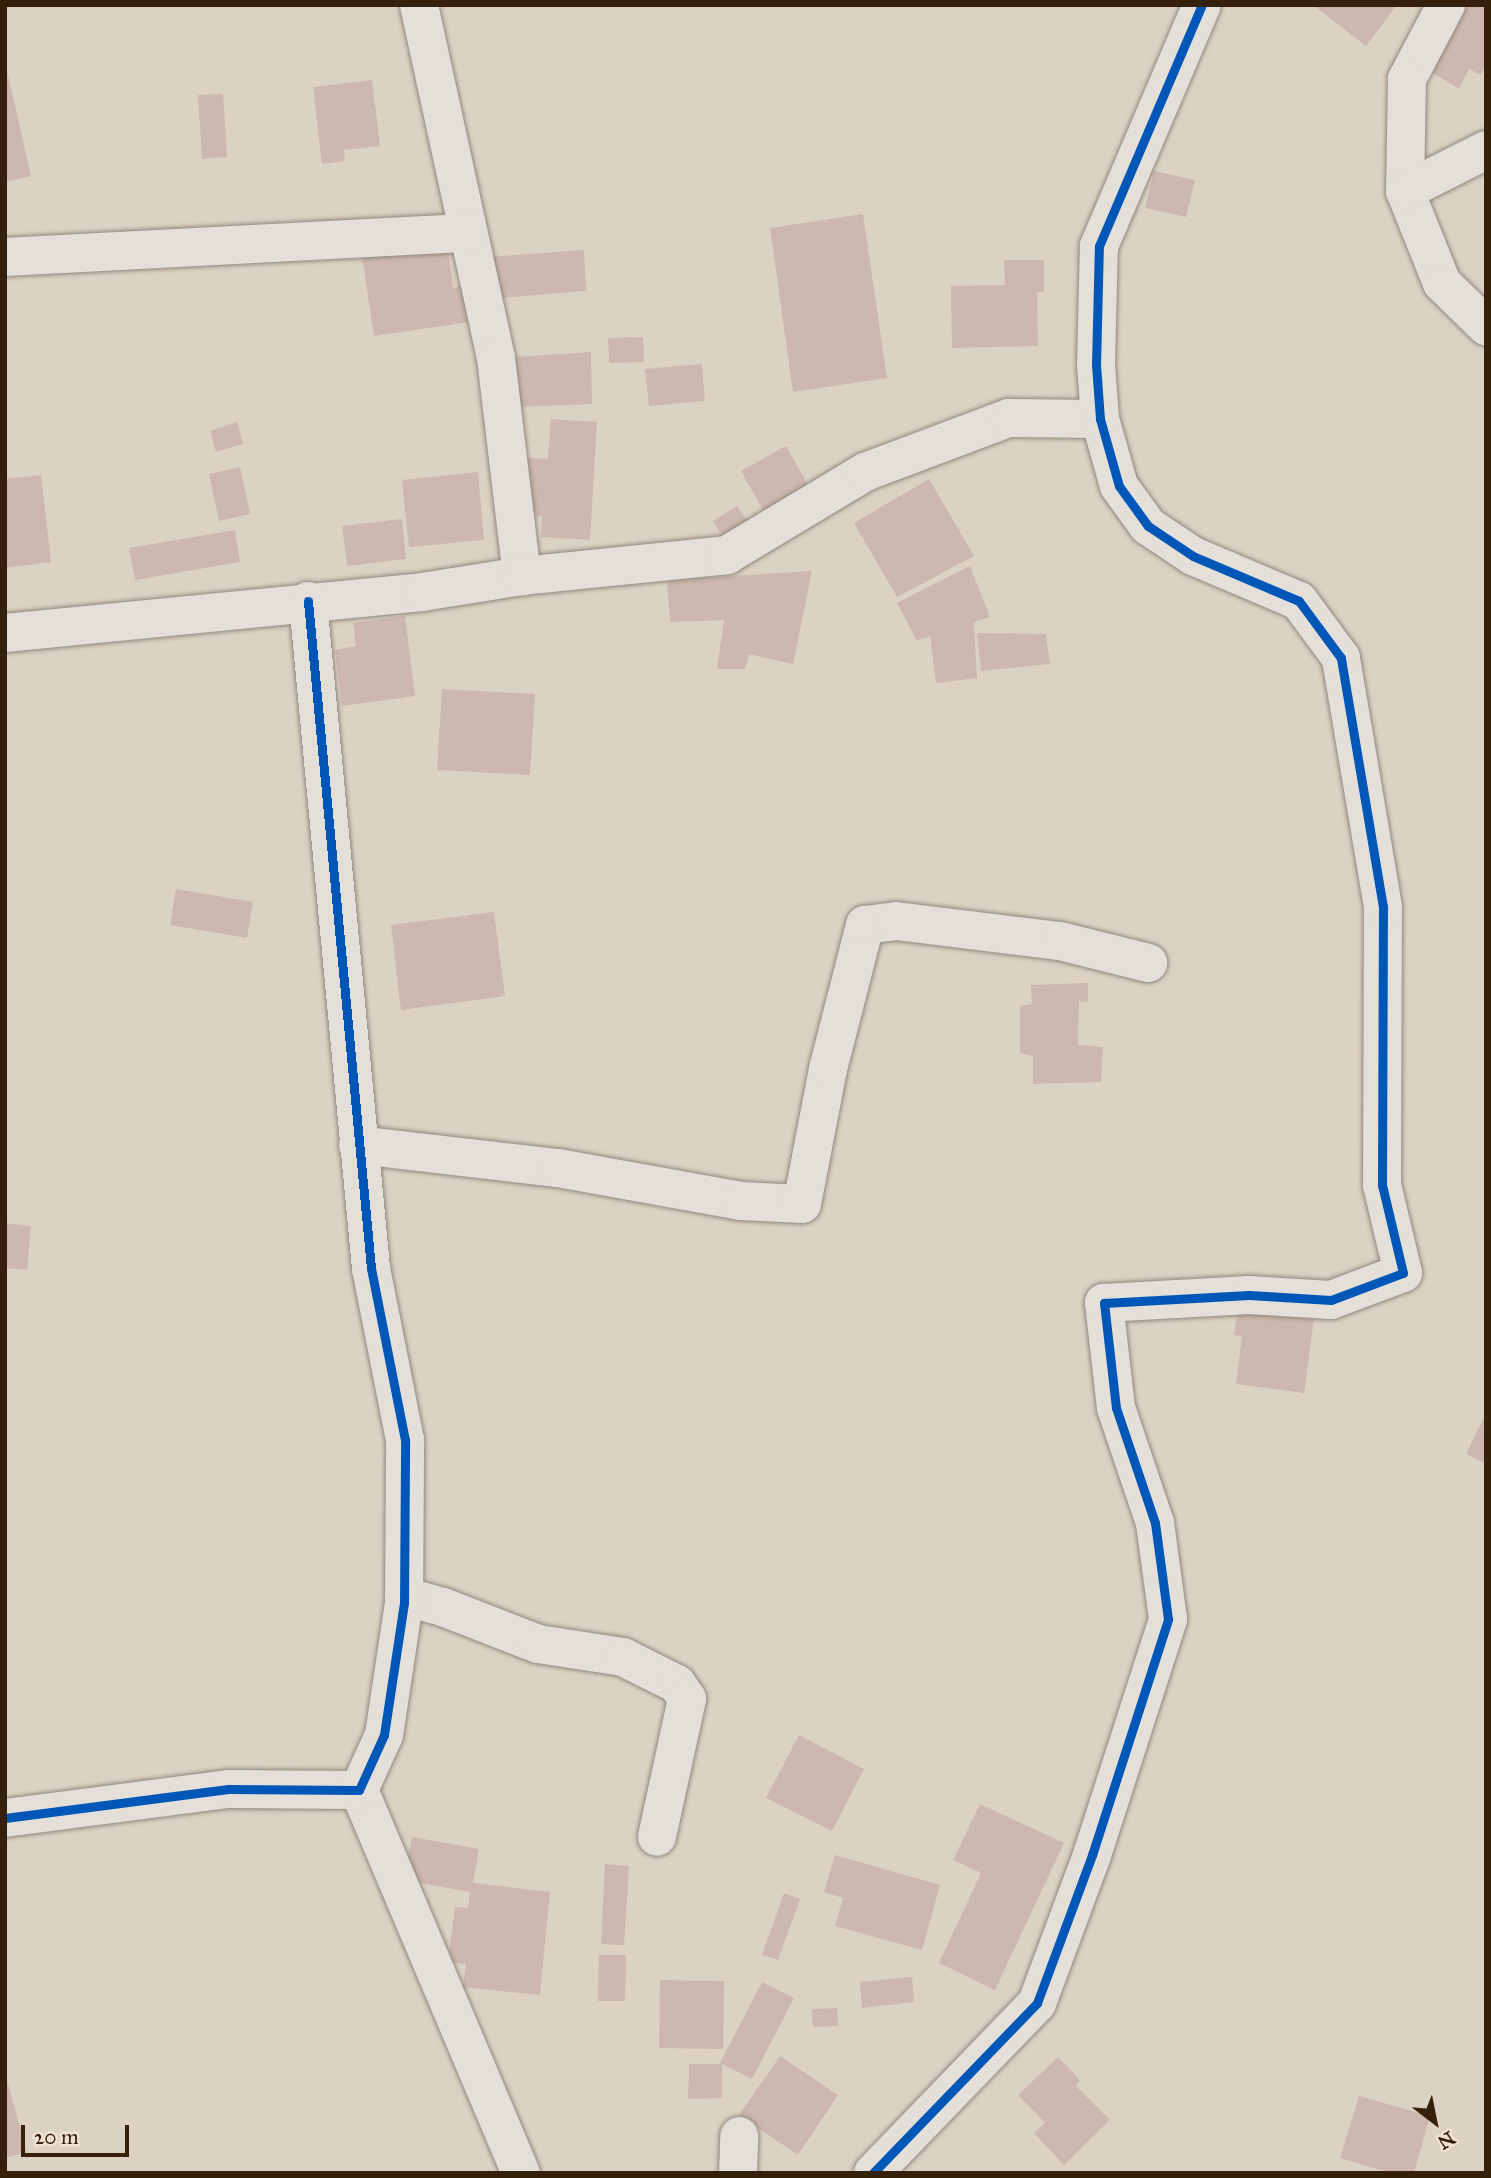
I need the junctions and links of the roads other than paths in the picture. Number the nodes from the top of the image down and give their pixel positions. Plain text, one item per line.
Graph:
1 (419, 5) edge
2 (1202, 5) edge
3 (1446, 5) edge
4 (1486, 150) edge
5 (1405, 191) junction
6 (468, 233) junction
7 (5, 257) edge
8 (1486, 326) edge
9 (1100, 419) junction
10 (522, 576) junction
11 (309, 601) junction
12 (5, 633) edge
13 (1148, 962) dead end
14 (358, 1145) junction
15 (404, 1596) junction
16 (359, 1790) junction
17 (5, 1818) edge
18 (657, 1837) dead end
19 (521, 2173) edge
20 (873, 2173) edge

1 - 6 street
2 - 9 street
3 - 5 street
4 - 5 street
5 - 8 street
6 - 7 street
6 - 10 street
9 - 10 street
9 - 20 street
10 - 11 street
11 - 12 street
11 - 14 street
13 - 14 street
14 - 15 street
15 - 16 street
15 - 18 street
16 - 17 street
16 - 19 street

